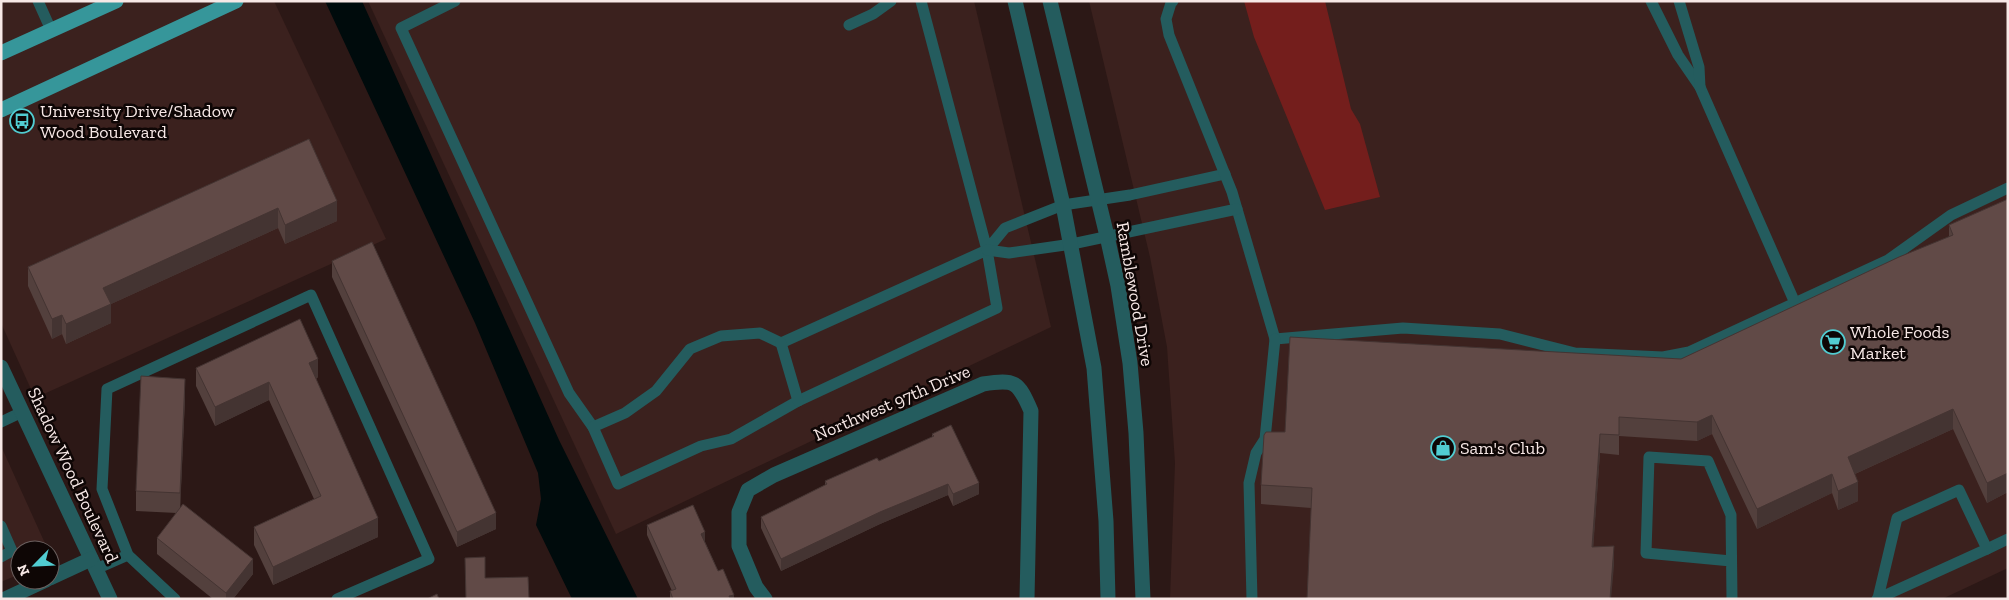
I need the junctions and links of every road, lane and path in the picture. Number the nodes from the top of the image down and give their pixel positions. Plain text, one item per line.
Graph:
1 (38, 1) edge
2 (116, 1) edge
3 (236, 1) edge
4 (455, 1) edge
5 (891, 1) edge
6 (921, 1) edge
7 (1015, 1) edge
8 (1050, 1) edge
9 (1173, 1) edge
10 (1651, 1) edge
11 (1679, 1) edge
12 (849, 25) dead end
13 (51, 30) junction
14 (1, 53) edge
15 (1700, 87) junction
16 (1, 110) edge
17 (1226, 174) junction
18 (2008, 188) edge
19 (1098, 199) junction
20 (1063, 205) junction
21 (1237, 209) junction
22 (1107, 236) junction
23 (1072, 244) junction
24 (987, 250) junction
25 (1795, 303) junction
26 (1274, 339) junction
27 (781, 342) junction
28 (1, 367) edge
29 (798, 401) junction
30 (22, 412) junction
31 (1, 422) edge
32 (593, 427) junction
33 (1, 526) edge
34 (2008, 540) edge
35 (1987, 549) junction
36 (128, 555) junction
37 (1, 557) edge
38 (1732, 561) junction
39 (94, 564) junction
40 (60, 575) edge
41 (24, 590) edge
42 (1878, 598) edge
43 (5, 599) edge
44 (110, 599) edge
45 (175, 599) edge
46 (337, 599) edge
47 (765, 599) edge
48 (1027, 599) edge
49 (1108, 599) edge
50 (1143, 599) edge
51 (1252, 599) edge
52 (1732, 599) edge

1 - 13 lane
2 - 13 main road
3 - 16 main road
4 - 32 lane
5 - 12 lane
6 - 24 lane
7 - 20 street
8 - 19 street, Ramblewood Drive
9 - 17 lane
10 - 15 lane
11 - 15 lane
13 - 14 main road
15 - 25 lane
17 - 19 lane
17 - 21 lane
18 - 25 lane
19 - 20 lane
19 - 22 street, Ramblewood Drive
20 - 23 street
20 - 24 lane
21 - 22 lane
21 - 26 lane
22 - 23 lane
22 - 50 street, Ramblewood Drive
23 - 24 lane
23 - 49 street
24 - 27 lane
24 - 29 lane
25 - 26 lane
26 - 51 lane
27 - 29 lane
27 - 32 lane
28 - 30 street, Shadow Wood Boulevard
29 - 32 lane
30 - 31 lane
30 - 39 street, Shadow Wood Boulevard
33 - 37 lane
34 - 35 lane
35 - 42 lane
35 - 42 lane
36 - 39 lane
36 - 45 lane
36 - 46 lane
38 - 38 lane
38 - 52 lane
39 - 40 street
39 - 44 street, Shadow Wood Boulevard
41 - 43 street
47 - 48 street, Northwest 97th Drive

